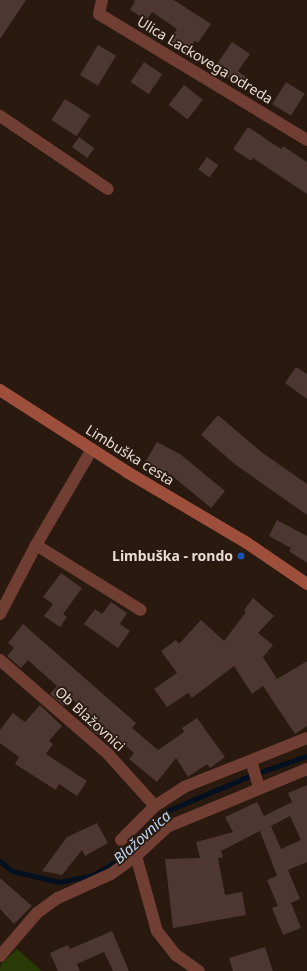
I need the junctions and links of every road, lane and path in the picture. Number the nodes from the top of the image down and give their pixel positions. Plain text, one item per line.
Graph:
1 (102, 0) edge
2 (0, 116) edge
3 (307, 140) edge
4 (108, 189) dead end
5 (0, 390) edge
6 (92, 449) junction
7 (36, 545) junction
8 (307, 584) edge
9 (141, 610) dead end
10 (0, 614) edge
11 (0, 660) edge
12 (307, 738) edge
13 (252, 763) junction
14 (307, 769) edge
15 (258, 784) junction
16 (155, 806) junction
17 (121, 840) dead end
18 (136, 856) junction
19 (0, 956) edge
20 (199, 971) edge

1 - 3 street, Ulica Lackovega odreda
2 - 4 street
5 - 6 main road, Limbuška cesta
6 - 7 street
6 - 8 main road, Limbuška cesta
7 - 9 street
7 - 10 street
11 - 16 street, Ob Blažovnici
12 - 13 street
13 - 15 street
13 - 16 street
14 - 15 street
15 - 18 street
16 - 17 street
18 - 19 street
18 - 20 street

